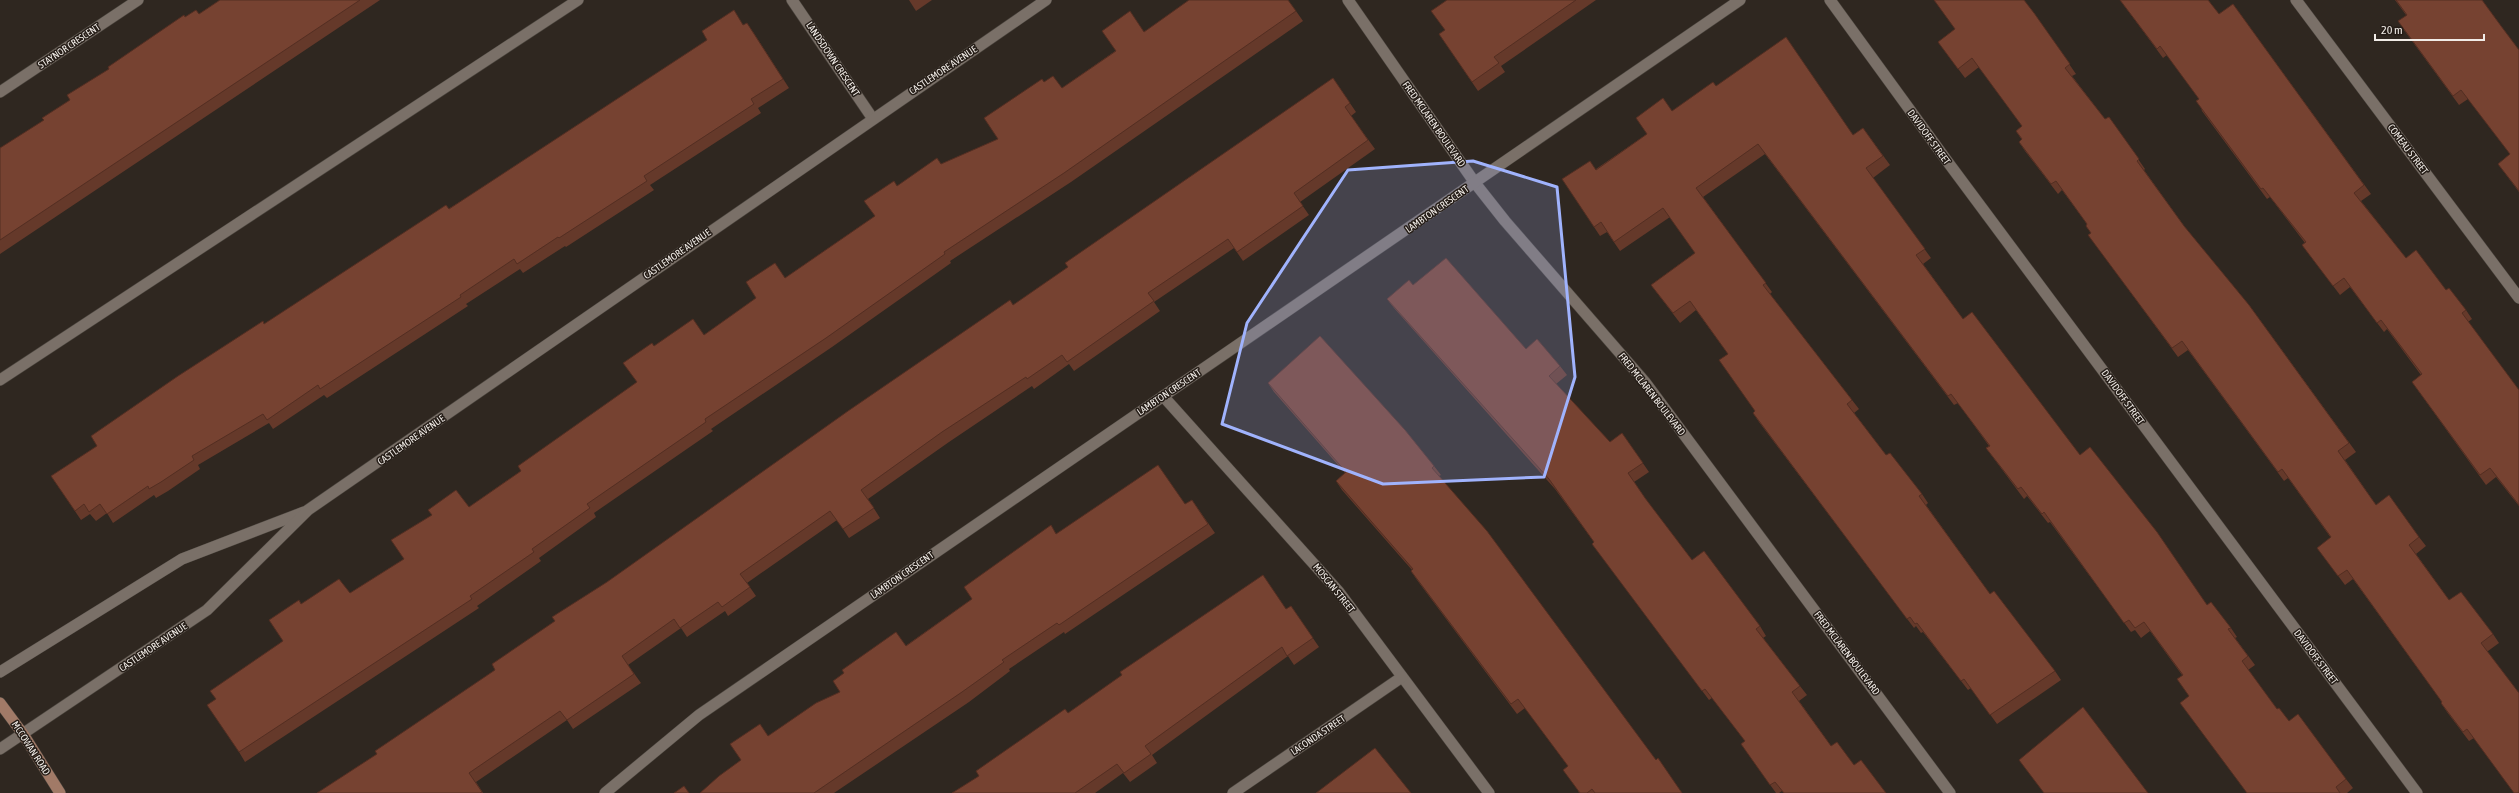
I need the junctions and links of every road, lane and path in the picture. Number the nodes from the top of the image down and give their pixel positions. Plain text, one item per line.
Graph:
1 (138, 0) edge
2 (578, 0) edge
3 (792, 0) edge
4 (1046, 0) edge
5 (1348, 0) edge
6 (1740, 0) edge
7 (1830, 0) edge
8 (2296, 0) edge
9 (0, 92) edge
10 (873, 119) junction
11 (1474, 183) junction
12 (2519, 298) edge
13 (0, 380) edge
14 (1163, 396) junction
15 (308, 510) junction
16 (0, 672) edge
17 (1402, 677) junction
18 (0, 703) edge
19 (23, 734) junction
20 (0, 749) edge
21 (60, 793) edge
22 (605, 793) edge
23 (1233, 793) edge
24 (1489, 793) edge
25 (1950, 793) edge
26 (2417, 793) edge

1 - 9 street, STAYNOR CRESCENT
2 - 13 street
3 - 10 street, LANDSDOWN CRESCENT
4 - 10 street, CASTLEMORE AVENUE
5 - 11 street, FRED MCLAREN BOULEVARD
6 - 11 street, LAMBTON CRESCENT
7 - 26 street, DAVIDOFF STREET
8 - 12 street, COMEAU STREET
10 - 15 street, CASTLEMORE AVENUE
11 - 14 street, LAMBTON CRESCENT
11 - 25 street, FRED MCLAREN BOULEVARD
14 - 17 street, MOSCAN STREET
14 - 22 street, LAMBTON CRESCENT
15 - 16 street, CASTLEMORE AVENUE
15 - 19 street, CASTLEMORE AVENUE
17 - 23 street, LACONDA STREET
17 - 24 street, MOSCAN STREET
18 - 19 main road, MCCOWAN ROAD
19 - 20 street, CASTLEMORE AVENUE
19 - 21 main road, MCCOWAN ROAD

